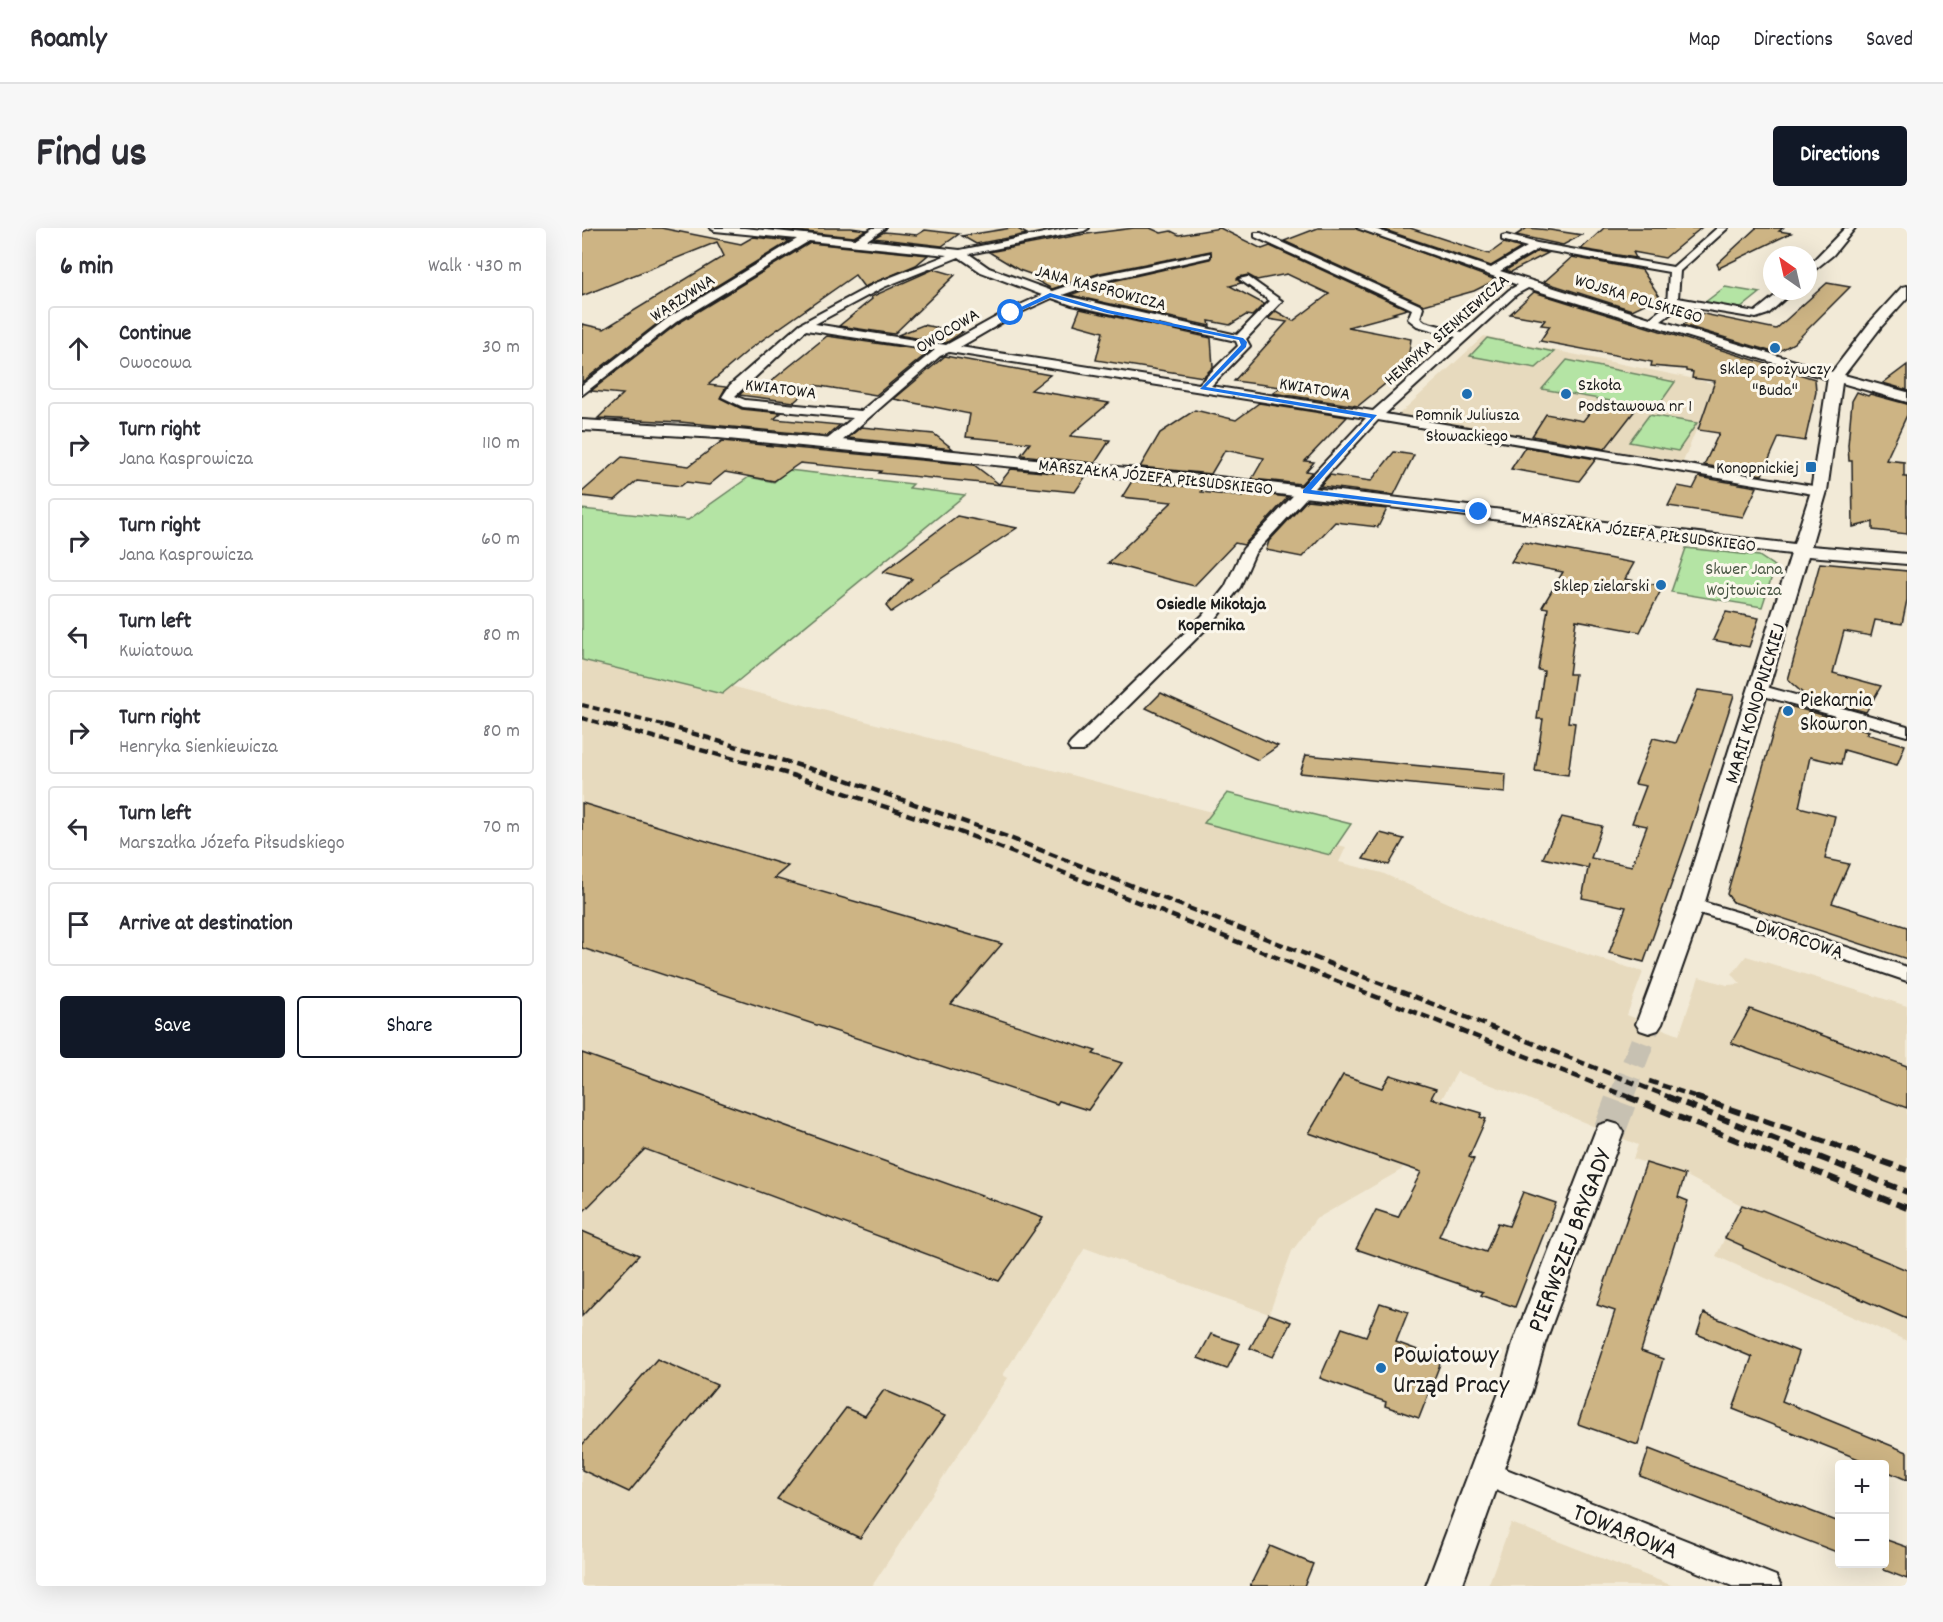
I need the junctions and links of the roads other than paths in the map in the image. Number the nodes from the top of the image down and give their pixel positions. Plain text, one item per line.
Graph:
1 (715, 228) edge
2 (880, 228) edge
3 (1084, 228) edge
4 (1362, 228) edge
5 (1723, 228) edge
6 (1850, 228) edge
7 (740, 229) edge
8 (1258, 235) dead end
9 (806, 238) junction
10 (1506, 238) dead end
11 (856, 243) junction
12 (1536, 246) junction
13 (960, 253) junction
14 (1206, 255) dead end
15 (1817, 263) edge
16 (1675, 270) junction
17 (1492, 272) junction
18 (1244, 279) dead end
19 (1527, 284) junction
20 (1907, 290) edge
21 (1050, 295) junction
22 (1777, 300) edge
23 (1675, 301) junction
24 (1651, 322) junction
25 (804, 326) junction
26 (1465, 336) junction
27 (1240, 339) junction
28 (946, 348) junction
29 (1835, 377) junction
30 (1202, 388) junction
31 (582, 391) edge
32 (1907, 397) edge
33 (863, 415) junction
34 (1375, 416) junction
35 (582, 425) edge
36 (830, 444) junction
37 (1819, 491) junction
38 (1306, 492) junction
39 (1801, 550) junction
40 (1907, 560) edge
41 (1759, 690) junction
42 (1907, 731) edge
43 (1077, 747) dead end
44 (1692, 905) junction
45 (1907, 974) edge
46 (1649, 1024) tunnel mouth
47 (1609, 1132) tunnel mouth
48 (1486, 1473) junction
49 (1444, 1586) edge
50 (1766, 1586) edge

1 - 7 street
2 - 11 street
3 - 13 street
4 - 17 street, WOJSKA POLSKIEGO
5 - 16 street
6 - 15 street
7 - 9 street
8 - 26 street
9 - 11 street
9 - 31 street, WARZYWNA
10 - 12 street
11 - 13 street
12 - 16 street
12 - 17 street
13 - 21 street, JANA KASPROWICZA
13 - 25 street, KWIATOWA
14 - 21 street, OWOCOWA
16 - 23 street
17 - 19 street, WOJSKA POLSKIEGO
18 - 27 street
19 - 24 street, WOJSKA POLSKIEGO
19 - 26 street, HENRYKA SIENKIEWICZA
20 - 29 street
21 - 27 street, JANA KASPROWICZA
21 - 28 street, OWOCOWA
22 - 23 street
23 - 24 street
24 - 29 street, WOJSKA POLSKIEGO
25 - 28 street, KWIATOWA
25 - 33 street, KWIATOWA
26 - 34 street, HENRYKA SIENKIEWICZA
27 - 30 street
28 - 30 street, KWIATOWA
28 - 33 street, OWOCOWA
29 - 32 street, WOJSKA POLSKIEGO
29 - 37 street, MARII KONOPNICKIEJ
30 - 34 street, KWIATOWA
33 - 36 street, OWOCOWA
34 - 37 street, KWIATOWA
34 - 38 street, HENRYKA SIENKIEWICZA
35 - 36 street, MARSZAŁKA JÓZEFA PIŁSUDSKIEGO
36 - 38 street, MARSZAŁKA JÓZEFA PIŁSUDSKIEGO
37 - 39 street, MARII KONOPNICKIEJ
38 - 39 street, MARSZAŁKA JÓZEFA PIŁSUDSKIEGO
38 - 43 street, HENRYKA SIENKIEWICZA
39 - 40 street, MARSZAŁKA JÓZEFA PIŁSUDSKIEGO
39 - 41 street, MARII KONOPNICKIEJ
41 - 42 street
41 - 44 street, MARII KONOPNICKIEJ
44 - 45 street, DWORCOWA
44 - 46 street, MARII KONOPNICKIEJ
47 - 48 street, PIERWSZEJ BRYGADY
48 - 49 street, PIERWSZEJ BRYGADY
48 - 50 street, TOWAROWA

